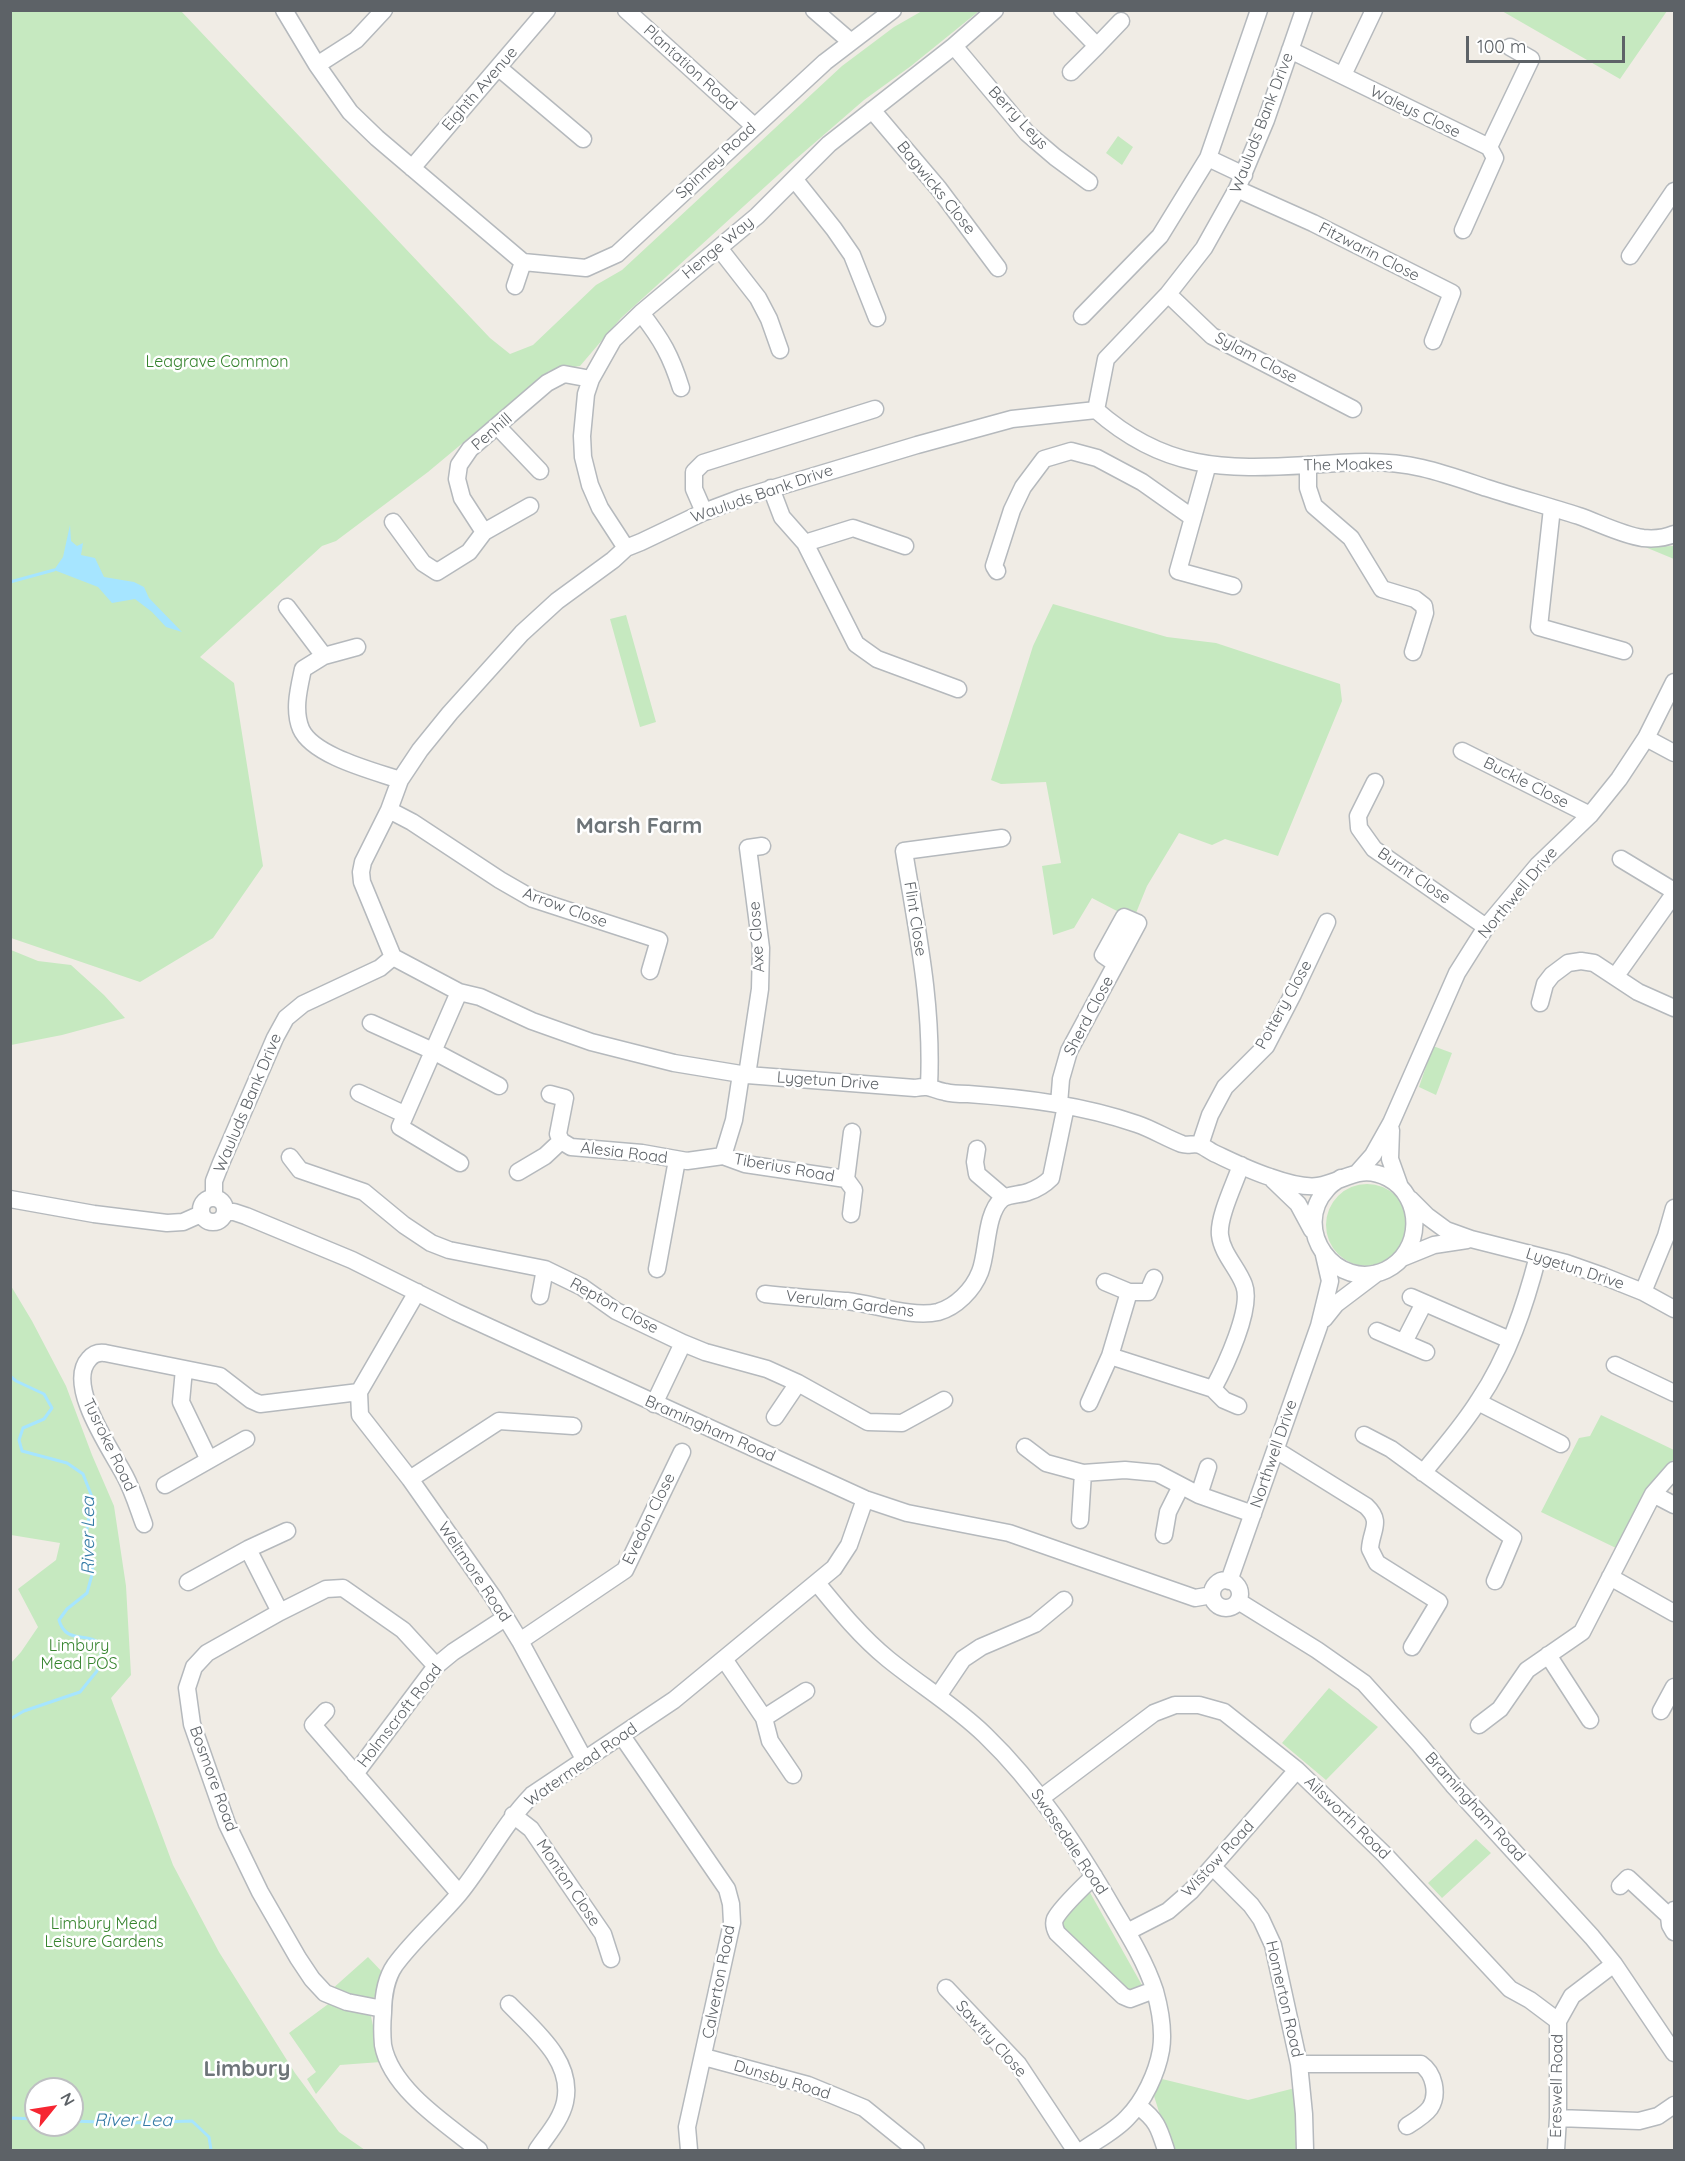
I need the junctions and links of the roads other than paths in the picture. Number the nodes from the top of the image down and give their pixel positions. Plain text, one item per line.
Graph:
1 (284, 10) edge
2 (384, 10) edge
3 (547, 10) edge
4 (626, 10) edge
5 (814, 10) edge
6 (893, 10) edge
7 (995, 10) edge
8 (1062, 10) edge
9 (1259, 10) edge
10 (1304, 10) edge
11 (1374, 10) edge
12 (1121, 21) dead end
13 (851, 42) junction
14 (954, 46) junction
15 (1097, 46) junction
16 (1510, 47) dead end
17 (1290, 50) junction
18 (317, 65) junction
19 (499, 68) junction
20 (1071, 72) dead end
21 (1343, 75) junction
22 (872, 110) junction
23 (754, 126) junction
24 (583, 140) dead end
25 (1488, 147) junction
26 (1208, 158) junction
27 (412, 168) junction
28 (795, 180) junction
29 (1089, 182) dead end
30 (1241, 182) junction
31 (1674, 191) edge
32 (1668, 215) edge
33 (1463, 231) dead end
34 (719, 248) junction
35 (1629, 256) dead end
36 (523, 262) junction
37 (998, 268) dead end
38 (515, 286) dead end
39 (1168, 294) junction
40 (641, 313) junction
41 (1082, 316) dead end
42 (877, 318) dead end
43 (1433, 341) dead end
44 (780, 350) dead end
45 (591, 379) junction
46 (681, 388) dead end
47 (874, 409) dead end
48 (1353, 409) dead end
49 (1096, 410) junction
50 (497, 426) junction
51 (1208, 464) junction
52 (1308, 465) junction
53 (540, 471) dead end
54 (771, 488) junction
55 (530, 506) dead end
56 (1552, 508) junction
57 (704, 512) junction
58 (1193, 518) junction
59 (393, 522) dead end
60 (484, 532) junction
61 (1674, 534) edge
62 (805, 543) junction
63 (905, 546) dead end
64 (626, 548) junction
65 (997, 571) dead end
66 (1233, 586) dead end
67 (287, 607) dead end
68 (357, 647) dead end
69 (1624, 651) dead end
70 (1413, 652) dead end
71 (324, 656) junction
72 (1674, 682) edge
73 (958, 689) dead end
74 (1646, 738) junction
75 (1462, 751) dead end
76 (1674, 753) edge
77 (400, 780) junction
78 (1375, 782) dead end
79 (388, 810) junction
80 (1590, 815) junction
81 (1002, 838) dead end
82 (762, 846) dead end
83 (1621, 859) dead end
84 (1674, 892) edge
85 (1327, 922) dead end
86 (1486, 927) junction
87 (393, 957) junction
88 (1116, 964) dead end
89 (650, 971) dead end
90 (1616, 977) junction
91 (459, 992) junction
92 (1540, 1003) dead end
93 (1674, 1008) edge
94 (370, 1023) dead end
95 (434, 1051) junction
96 (744, 1075) junction
97 (499, 1086) dead end
98 (929, 1086) junction
99 (359, 1093) dead end
100 (550, 1094) dead end
101 (1062, 1105) junction
102 (404, 1114) junction
103 (1391, 1123) junction
104 (852, 1132) dead end
105 (561, 1141) junction
106 (1200, 1145) junction
107 (977, 1149) dead end
108 (723, 1156) junction
109 (290, 1157) dead end
110 (677, 1160) junction
111 (460, 1163) dead end
112 (1241, 1166) junction
113 (519, 1172) dead end
114 (1358, 1172) junction
115 (1270, 1177) junction
116 (1341, 1178) junction
117 (846, 1179) junction
118 (1404, 1192) junction
119 (1004, 1197) junction
120 (10, 1198) edge
121 (214, 1198) junction
122 (1674, 1208) edge
123 (225, 1212) junction
124 (201, 1214) junction
125 (850, 1214) dead end
126 (1315, 1236) junction
127 (1670, 1237) edge
128 (1471, 1239) junction
129 (1323, 1254) junction
130 (1538, 1256) junction
131 (1402, 1258) junction
132 (544, 1269) junction
133 (657, 1269) dead end
134 (1377, 1273) junction
135 (1154, 1278) dead end
136 (1106, 1282) dead end
137 (417, 1292) junction
138 (1130, 1292) junction
139 (1643, 1292) junction
140 (765, 1294) dead end
141 (540, 1296) dead end
142 (1674, 1309) edge
143 (1319, 1326) junction
144 (1377, 1331) dead end
145 (1510, 1340) junction
146 (1404, 1341) junction
147 (684, 1343) junction
148 (1425, 1352) dead end
149 (1110, 1356) junction
150 (1615, 1365) dead end
151 (184, 1369) junction
152 (798, 1383) junction
153 (1213, 1389) junction
154 (359, 1392) junction
155 (1674, 1393) edge
156 (944, 1400) dead end
157 (1478, 1402) junction
158 (1089, 1403) dead end
159 (654, 1404) junction
160 (1238, 1406) dead end
161 (775, 1417) dead end
162 (573, 1425) dead end
163 (1364, 1435) dead end
164 (246, 1439) dead end
165 (1561, 1444) dead end
166 (1025, 1447) dead end
167 (1276, 1450) junction
168 (682, 1452) dead end
169 (209, 1460) junction
170 (1208, 1467) dead end
171 (1674, 1470) edge
172 (1083, 1473) junction
173 (1423, 1473) junction
174 (410, 1479) junction
175 (165, 1485) dead end
176 (1181, 1486) junction
177 (1653, 1494) junction
178 (1199, 1495) junction
179 (865, 1499) junction
180 (1674, 1505) edge
181 (1253, 1514) junction
182 (1080, 1520) dead end
183 (144, 1524) dead end
184 (287, 1531) dead end
185 (1164, 1535) dead end
186 (248, 1549) junction
187 (1610, 1577) junction
188 (1229, 1581) junction
189 (1495, 1581) dead end
190 (188, 1582) dead end
191 (817, 1583) junction
192 (1212, 1595) junction
193 (1064, 1600) dead end
194 (1238, 1601) junction
195 (280, 1612) junction
196 (1674, 1612) edge
197 (505, 1618) junction
198 (520, 1641) junction
199 (1412, 1647) dead end
200 (1548, 1655) junction
201 (724, 1659) junction
202 (436, 1666) junction
203 (1674, 1688) edge
204 (806, 1691) dead end
205 (938, 1696) junction
206 (326, 1711) dead end
207 (1661, 1711) dead end
208 (764, 1718) junction
209 (1590, 1720) dead end
210 (1479, 1725) dead end
211 (622, 1736) junction
212 (584, 1759) junction
213 (1296, 1770) junction
214 (356, 1774) junction
215 (793, 1775) dead end
216 (1041, 1798) junction
217 (513, 1815) junction
218 (1214, 1868) junction
219 (1094, 1876) junction
220 (1629, 1877) dead end
221 (459, 1893) junction
222 (1672, 1913) edge
223 (1127, 1932) junction
224 (1674, 1932) edge
225 (611, 1959) dead end
226 (1614, 1964) junction
227 (946, 1988) dead end
228 (1154, 1990) junction
229 (509, 2004) dead end
230 (383, 2009) junction
231 (1558, 2021) junction
232 (1674, 2053) edge
233 (704, 2057) junction
234 (1299, 2064) junction
235 (1674, 2105) edge
236 (1138, 2106) junction
237 (1558, 2118) junction
238 (1407, 2126) dead end
239 (479, 2151) edge
240 (537, 2151) edge
241 (689, 2151) edge
242 (916, 2151) edge
243 (1075, 2151) edge
244 (1083, 2151) edge
245 (1166, 2151) edge
246 (1305, 2151) edge
247 (1556, 2151) edge

1 - 18 street
2 - 18 street
3 - 19 street, Eighth Avenue
4 - 23 street, Plantation Road
5 - 13 street
6 - 13 street, Spinney Road
7 - 14 street, Henge Way
8 - 15 street
9 - 26 street
10 - 17 street, Wauluds Bank Drive
11 - 21 street
12 - 15 street
13 - 23 street, Spinney Road
14 - 22 street, Henge Way
14 - 29 street, Berry Leys
15 - 20 street
16 - 25 street
17 - 21 street, Waleys Close
17 - 30 street, Wauluds Bank Drive
18 - 27 street
19 - 24 street
19 - 27 street, Eighth Avenue
21 - 25 street, Waleys Close
22 - 28 street, Henge Way
22 - 37 street, Bagwicks Close
23 - 36 street, Spinney Road
25 - 33 street
26 - 30 street
26 - 41 street
27 - 36 street
28 - 34 street, Henge Way
28 - 42 street
30 - 39 street, Wauluds Bank Drive
30 - 43 street, Fitzwarin Close
31 - 32 street
32 - 35 street
34 - 40 street, Henge Way
34 - 44 street
36 - 38 street
39 - 48 street, Sylam Close
39 - 49 street, Wauluds Bank Drive
40 - 45 street, Henge Way
40 - 46 street
45 - 50 street, Penhill
45 - 64 street, Henge Way
47 - 57 street
49 - 51 street, The Moakes
49 - 54 street, Wauluds Bank Drive
50 - 53 street
50 - 60 street, Penhill
51 - 52 street, The Moakes
51 - 58 street
52 - 56 street, The Moakes
52 - 70 street
54 - 57 street, Wauluds Bank Drive
54 - 62 street
55 - 60 street
56 - 61 street, The Moakes
56 - 69 street
57 - 64 street, Wauluds Bank Drive
58 - 65 street
58 - 66 street
59 - 60 street
62 - 63 street
62 - 73 street
64 - 77 street, Wauluds Bank Drive
67 - 71 street
68 - 71 street
71 - 77 street
72 - 74 street, Northwell Drive
74 - 76 street
74 - 80 street, Northwell Drive
75 - 80 street, Buckle Close
77 - 79 street, Wauluds Bank Drive
78 - 86 street, Burnt Close
79 - 87 street, Wauluds Bank Drive
79 - 89 street, Arrow Close
80 - 86 street, Northwell Drive
81 - 98 street, Flint Close
82 - 96 street, Axe Close
83 - 84 street
84 - 90 street
85 - 106 street, Pottery Close
86 - 103 street, Northwell Drive
87 - 91 street, Lygetun Drive
87 - 121 street, Wauluds Bank Drive
88 - 101 street, Sherd Close
90 - 92 street
90 - 93 street
91 - 95 street
91 - 96 street, Lygetun Drive
94 - 95 street
95 - 97 street
95 - 102 street
96 - 98 street, Lygetun Drive
96 - 108 street
98 - 101 street, Lygetun Drive
99 - 102 street
100 - 105 street, Alesia Road
101 - 106 street, Lygetun Drive
101 - 119 street
102 - 111 street
103 - 114 street, Northwell Drive
103 - 118 street, Northwell Drive
104 - 117 street, Tiberius Road
105 - 110 street, Alesia Road
105 - 113 street
106 - 112 street, Lygetun Drive
107 - 119 street
108 - 110 street, Alesia Road
108 - 117 street, Tiberius Road
109 - 132 street, Repton Close
110 - 133 street, Alesia Road
112 - 115 street, Lygetun Drive
112 - 153 street
114 - 116 street, Lygetun Drive
114 - 118 street
115 - 116 street, Lygetun Drive
115 - 126 street, Lygetun Drive
116 - 126 street, Lygetun Drive
117 - 125 street, Tiberius Road
118 - 128 street, Lygetun Drive
118 - 131 street
119 - 140 street, Verulam Gardens
120 - 124 street
121 - 123 street
121 - 124 street
122 - 127 street
123 - 124 street
123 - 137 street, Bramingham Road
126 - 129 street, Lygetun Drive
127 - 139 street
128 - 130 street, Lygetun Drive
128 - 131 street
129 - 134 street, Lygetun Drive
129 - 143 street
130 - 139 street, Lygetun Drive
130 - 145 street
131 - 134 street
132 - 141 street
132 - 147 street, Repton Close
134 - 143 street
135 - 138 street
136 - 138 street
137 - 154 street
137 - 159 street, Bramingham Road
138 - 149 street
139 - 142 street, Lygetun Drive
143 - 167 street, Northwell Drive
144 - 146 street
145 - 146 street
145 - 157 street
146 - 148 street
147 - 152 street, Repton Close
147 - 159 street
149 - 153 street
149 - 158 street
150 - 155 street
151 - 154 street
151 - 169 street
151 - 183 street, Tusroke Road
152 - 156 street, Repton Close
152 - 161 street
153 - 160 street
154 - 174 street, Weltmore Road
157 - 165 street
157 - 173 street
159 - 179 street, Bramingham Road
162 - 174 street
163 - 173 street
164 - 169 street
166 - 172 street
167 - 181 street, Northwell Drive
167 - 199 street
168 - 198 street, Evedon Close
169 - 175 street
170 - 178 street
171 - 177 street
172 - 176 street
172 - 182 street
173 - 189 street
174 - 197 street, Weltmore Road
176 - 178 street
176 - 185 street
177 - 180 street
177 - 187 street
178 - 181 street
179 - 191 street, Watermead Road
179 - 192 street, Bramingham Road
181 - 188 street, Northwell Drive
184 - 186 street
186 - 190 street
186 - 195 street
187 - 196 street
187 - 200 street
188 - 192 street
188 - 194 street
191 - 201 street, Watermead Road
191 - 205 street, Swasedale Road
192 - 194 street
193 - 205 street
194 - 226 street, Bramingham Road
195 - 202 street, Bosmore Road
195 - 230 street, Bosmore Road
197 - 198 street, Weltmore Road
197 - 202 street, Holmscroft Road
198 - 212 street, Weltmore Road
200 - 209 street
200 - 210 street
201 - 208 street
201 - 211 street, Watermead Road
202 - 214 street, Holmscroft Road
203 - 207 street
204 - 208 street
205 - 216 street, Swasedale Road
206 - 214 street, Holmscroft Road
208 - 215 street
211 - 212 street, Watermead Road
211 - 233 street, Calverton Road
212 - 217 street, Watermead Road
213 - 216 street, Ailsworth Road
213 - 218 street, Wistow Road
213 - 231 street, Ailsworth Road
214 - 221 street, Holmscroft Road
216 - 219 street, Swasedale Road
217 - 221 street, Watermead Road
217 - 225 street, Monton Close
218 - 223 street, Wistow Road
218 - 234 street, Homerton Road
219 - 223 street, Swasedale Road
219 - 228 street
220 - 222 street
221 - 230 street, Watermead Road
222 - 224 street
223 - 228 street, Swasedale Road
226 - 231 street
226 - 232 street, Bramingham Road
227 - 243 street, Sawtry Close
228 - 236 street, Swasedale Road
229 - 240 street
230 - 239 street, Watermead Road
231 - 237 street, Ereswell Road
233 - 241 street, Calverton Road
233 - 242 street, Dunsby Road
234 - 238 street
234 - 246 street, Homerton Road
235 - 237 street
236 - 244 street, Swasedale Road
236 - 245 street
237 - 247 street, Ereswell Road

